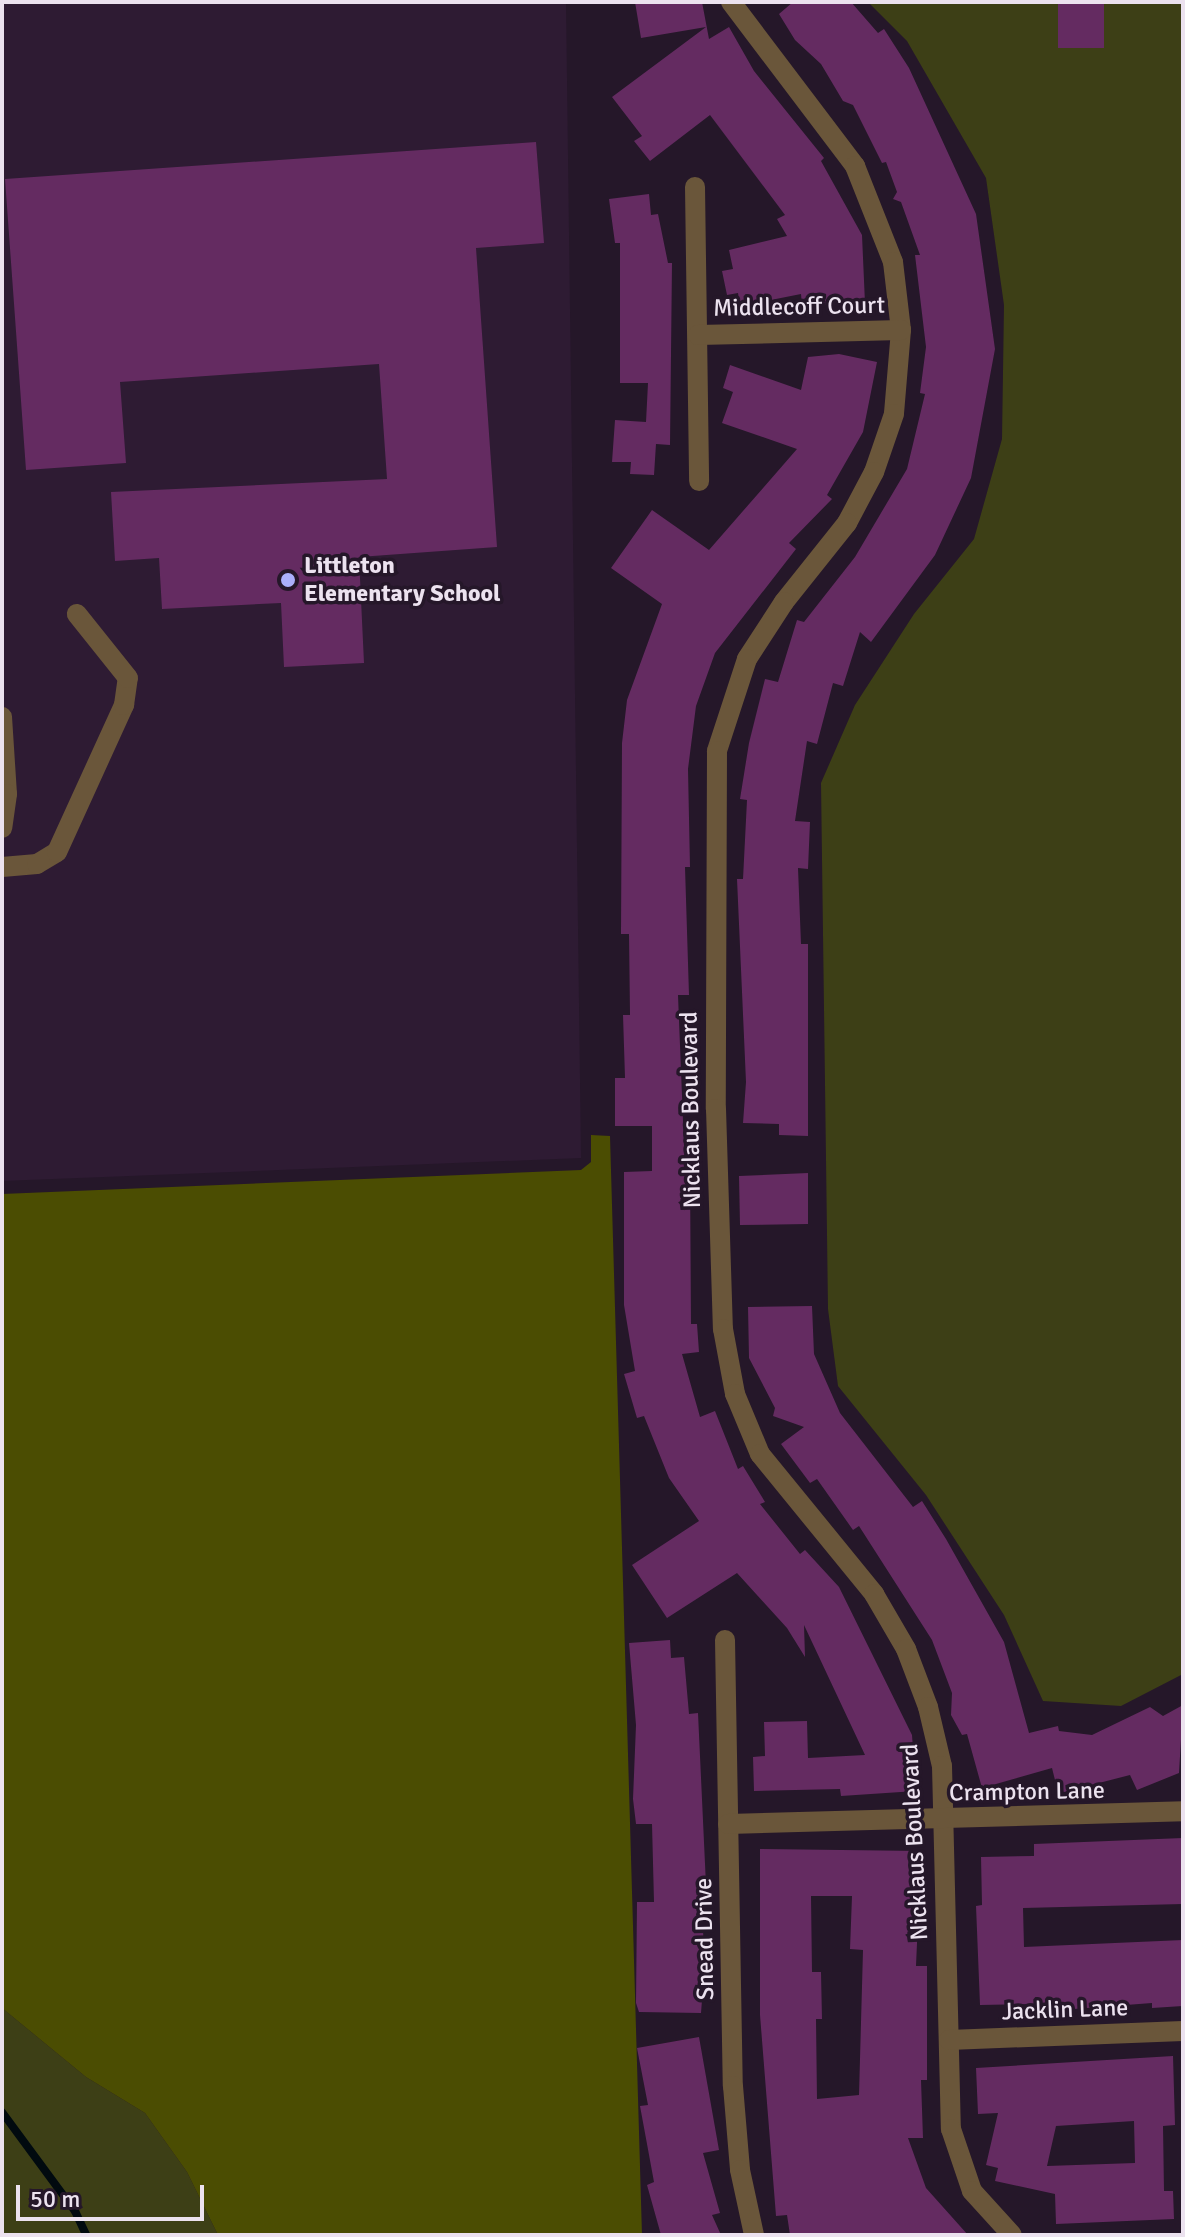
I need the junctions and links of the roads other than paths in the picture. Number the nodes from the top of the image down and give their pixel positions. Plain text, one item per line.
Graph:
1 (731, 2) edge
2 (695, 187) dead end
3 (901, 330) junction
4 (698, 335) junction
5 (699, 481) dead end
6 (77, 614) dead end
7 (2, 717) edge
8 (2, 828) edge
9 (2, 867) edge
10 (725, 1640) dead end
11 (1183, 1811) edge
12 (944, 1820) junction
13 (728, 1824) junction
14 (1183, 2031) edge
15 (949, 2040) junction
16 (754, 2235) edge
17 (1012, 2235) edge

1 - 3 street, Nicklaus Boulevard
2 - 4 street, Middlecoff Court
3 - 4 street, Middlecoff Court
3 - 12 street, Nicklaus Boulevard
4 - 5 street, Middlecoff Court
6 - 9 street
7 - 8 street
10 - 13 street, Snead Drive
11 - 12 street, Crampton Lane
12 - 13 street, Crampton Lane
12 - 15 street, Nicklaus Boulevard
13 - 16 street, Snead Drive
14 - 15 street, Jacklin Lane
15 - 17 street, Nicklaus Boulevard

